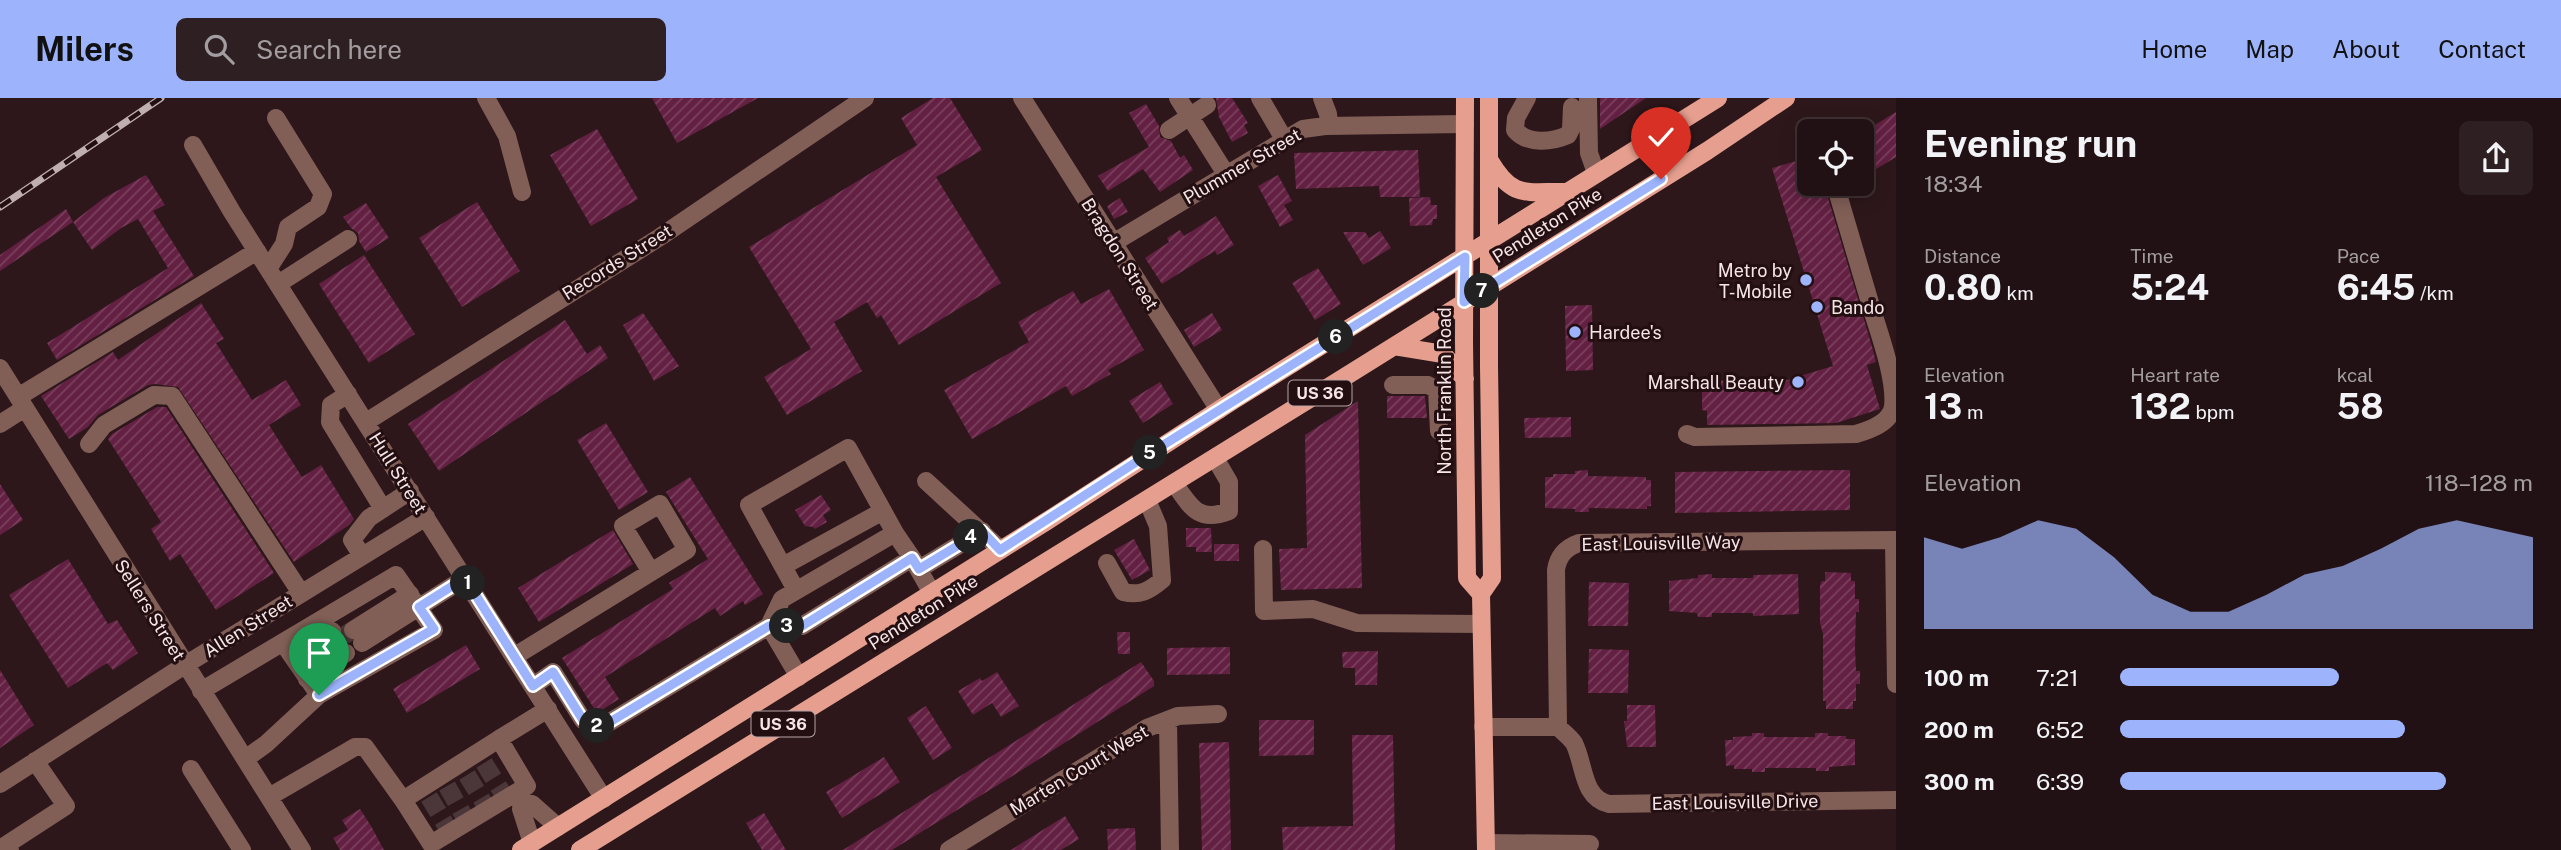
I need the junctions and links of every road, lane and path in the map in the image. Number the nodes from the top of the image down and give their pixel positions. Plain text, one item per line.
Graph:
1 (486, 98) edge
2 (865, 98) edge
3 (1022, 98) edge
4 (1260, 98) edge
5 (1322, 98) edge
6 (1465, 98) edge
7 (1489, 98) edge
8 (1588, 98) edge
9 (1718, 98) edge
10 (1786, 98) edge
11 (1526, 99) edge
12 (1207, 105) dead end
13 (1184, 107) edge
14 (1572, 107) dead end
15 (276, 118) dead end
16 (1465, 124) junction
17 (1166, 126) dead end
18 (1329, 126) junction
19 (1284, 139) junction
20 (193, 145) dead end
21 (1490, 161) junction
22 (1596, 173) junction
23 (1226, 174) junction
24 (522, 192) dead end
25 (1567, 192) junction
26 (1839, 196) edge
27 (348, 239) dead end
28 (1490, 240) junction
29 (1113, 243) junction
30 (257, 251) junction
31 (1465, 257) junction
32 (273, 277) junction
33 (1489, 287) junction
34 (1464, 302) junction
35 (1394, 346) junction
36 (0, 368) edge
37 (1465, 379) junction
38 (1386, 384) dead end
39 (348, 394) junction
40 (22, 402) junction
41 (1219, 410) junction
42 (366, 422) junction
43 (0, 424) edge
44 (1439, 431) dead end
45 (1687, 434) dead end
46 (89, 444) dead end
47 (1215, 458) junction
48 (926, 481) dead end
49 (1174, 483) junction
50 (410, 491) junction
51 (1147, 499) junction
52 (383, 509) junction
53 (883, 511) junction
54 (426, 517) junction
55 (982, 531) junction
56 (895, 533) junction
57 (1895, 540) edge
58 (1263, 549) dead end
59 (1000, 550) junction
60 (362, 556) junction
61 (1107, 563) dead end
62 (915, 564) junction
63 (783, 566) junction
64 (651, 572) dead end
65 (465, 578) junction
66 (796, 590) junction
67 (302, 593) junction
68 (932, 593) junction
69 (1481, 594) junction
70 (410, 595) junction
71 (1481, 624) junction
72 (769, 626) junction
73 (515, 656) junction
74 (295, 661) junction
75 (185, 665) junction
76 (799, 677) junction
77 (1896, 684) edge
78 (533, 686) junction
79 (201, 691) junction
80 (319, 695) junction
81 (548, 709) junction
82 (1218, 714) dead end
83 (1168, 720) junction
84 (1483, 727) junction
85 (1558, 727) junction
86 (499, 739) junction
87 (244, 759) junction
88 (35, 761) junction
89 (191, 769) dead end
90 (0, 783) edge
91 (269, 797) junction
92 (511, 797) junction
93 (604, 799) junction
94 (403, 800) junction
95 (1896, 800) edge
96 (558, 827) junction
97 (1590, 844) dead end
98 (527, 847) edge
99 (1486, 847) edge
100 (10, 850) edge
101 (242, 850) edge
102 (302, 850) edge
103 (580, 850) edge
104 (949, 850) edge
105 (1170, 850) edge

1 - 24 street
2 - 42 street, Records Street
3 - 29 street, Bragdon Street
4 - 19 street
5 - 18 street
6 - 16 main road, North Franklin Road
7 - 21 main road, North Franklin Road
8 - 22 street
9 - 22 main road, Pendleton Pike / US 36
10 - 33 main road, Pendleton Pike / US 36
11 - 14 street
12 - 13 street
13 - 17 street
13 - 23 street
15 - 32 street
16 - 18 street, Plummer Street
16 - 31 main road, North Franklin Road
18 - 19 street, Plummer Street
19 - 23 street, Plummer Street
20 - 30 street, Hull Street
21 - 25 main road
21 - 28 main road, North Franklin Road
22 - 25 main road, Pendleton Pike / US 36
23 - 29 street, Plummer Street
25 - 28 main road, Pendleton Pike / US 36
26 - 45 street
27 - 32 street
28 - 31 main road, Pendleton Pike / US 36
28 - 33 main road, North Franklin Road
29 - 41 street, Bragdon Street
30 - 32 street, Hull Street
30 - 40 street
31 - 34 main road, North Franklin Road
31 - 41 main road, Pendleton Pike / US 36
32 - 39 street, Hull Street
33 - 34 main road, Pendleton Pike / US 36
33 - 69 main road, North Franklin Road
34 - 35 main road, Pendleton Pike / US 36
34 - 37 main road, North Franklin Road
35 - 37 main road
35 - 47 main road, Pendleton Pike / US 36
36 - 40 street, Sellers Street
37 - 69 main road, North Franklin Road
38 - 44 street
39 - 42 street, Hull Street
39 - 52 street
40 - 43 street
40 - 75 street, Sellers Street
41 - 59 main road, Pendleton Pike / US 36
42 - 50 street, Hull Street
46 - 67 street
47 - 49 main road, Pendleton Pike / US 36
47 - 49 street
48 - 55 street
49 - 51 main road, Pendleton Pike / US 36
50 - 52 street
50 - 54 street, Hull Street
51 - 61 street
51 - 103 main road, Pendleton Pike / US 36
52 - 60 street
53 - 56 street
53 - 63 street
53 - 63 street
54 - 60 street, Allen Street
54 - 65 street, Hull Street
55 - 59 street
55 - 62 street
56 - 62 street
56 - 66 street
57 - 77 street
57 - 85 street, East Louisville Way
58 - 71 street
59 - 68 main road, Pendleton Pike / US 36
60 - 67 street, Allen Street
62 - 68 street
62 - 72 street
63 - 66 street
64 - 73 street
65 - 70 street
65 - 73 street, Hull Street
66 - 72 street
67 - 75 street, Allen Street
68 - 76 main road, Pendleton Pike / US 36
69 - 71 main road, North Franklin Road
70 - 70 street
70 - 74 street
70 - 80 street
71 - 84 main road, North Franklin Road
72 - 76 street
72 - 78 street
73 - 78 street, Hull Street
74 - 74 street
74 - 79 street
74 - 80 street
75 - 79 street, Sellers Street
75 - 88 street, Allen Street
76 - 93 main road, Pendleton Pike / US 36
78 - 81 street, Hull Street
79 - 87 street, Sellers Street
80 - 87 street
81 - 86 street
81 - 93 street, Hull Street
82 - 83 street, Marten Court West
83 - 104 street, Marten Court West
83 - 105 street
84 - 85 street
84 - 99 main road, North Franklin Road
85 - 95 street, East Louisville Drive
86 - 92 street
86 - 94 street
87 - 91 street, Sellers Street
88 - 90 street, Allen Street
88 - 100 street
89 - 101 street
91 - 94 street
91 - 102 street, Sellers Street
92 - 94 street
92 - 96 street
92 - 98 street
93 - 96 main road, Pendleton Pike / US 36
96 - 98 main road, Pendleton Pike / US 36
97 - 99 street

